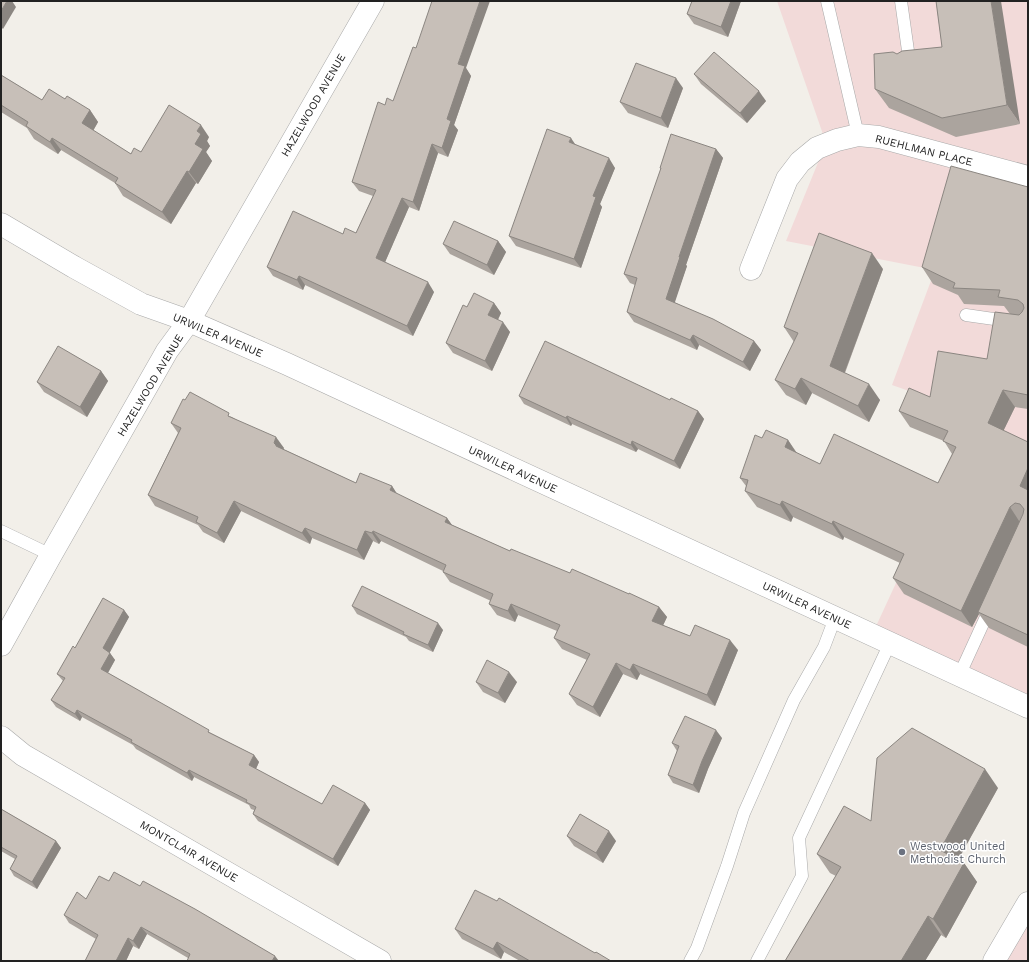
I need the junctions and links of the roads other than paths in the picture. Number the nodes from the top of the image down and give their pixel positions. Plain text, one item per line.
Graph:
1 (373, 1) edge
2 (827, 1) edge
3 (901, 1) edge
4 (910, 65) edge
5 (858, 135) junction
6 (1028, 176) edge
7 (1, 224) edge
8 (752, 269) dead end
9 (966, 315) dead end
10 (189, 321) junction
11 (1028, 324) edge
12 (1, 531) edge
13 (51, 555) junction
14 (996, 596) edge
15 (835, 618) junction
16 (890, 643) junction
17 (1, 645) edge
18 (960, 676) junction
19 (1028, 707) edge
20 (1, 737) edge
21 (1028, 903) edge
22 (380, 961) edge
23 (690, 961) edge
24 (757, 961) edge
25 (994, 961) edge

1 - 10 street, HAZELWOOD AVENUE
2 - 5 lane
3 - 4 lane
5 - 6 street, RUEHLMAN PLACE
5 - 8 street, RUEHLMAN PLACE
7 - 10 street, URWILER AVENUE
9 - 11 lane
10 - 13 street, HAZELWOOD AVENUE
10 - 15 street, URWILER AVENUE
12 - 13 lane
13 - 17 street, HAZELWOOD AVENUE
14 - 18 lane
15 - 16 street, URWILER AVENUE
15 - 23 lane
16 - 18 street, URWILER AVENUE
16 - 24 lane
18 - 19 street, URWILER AVENUE
20 - 22 street, MONTCLAIR AVENUE
21 - 25 street

